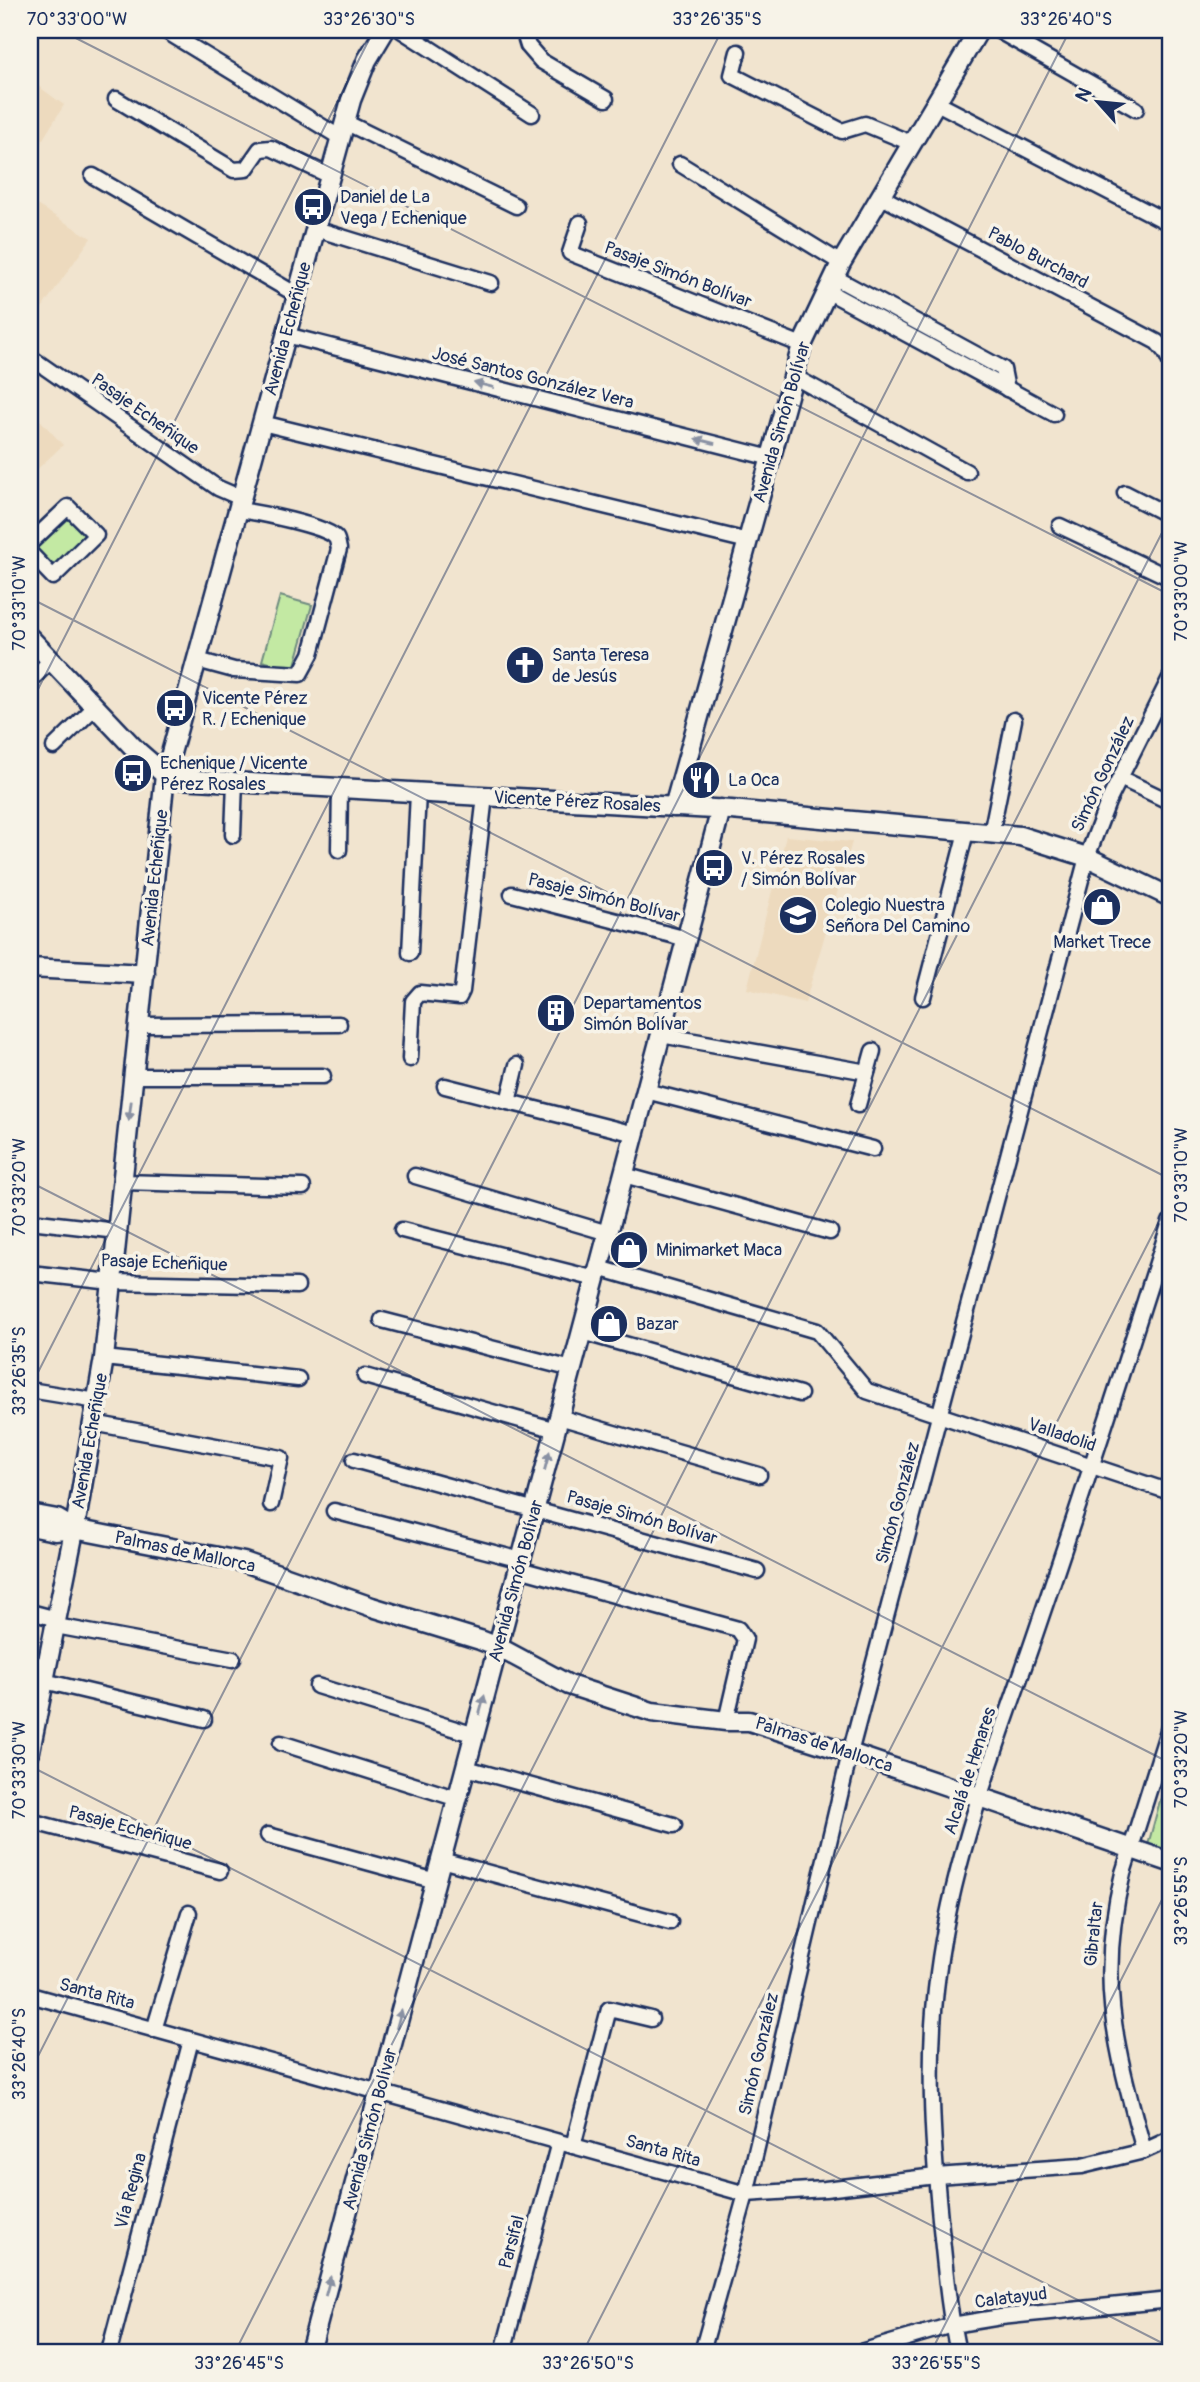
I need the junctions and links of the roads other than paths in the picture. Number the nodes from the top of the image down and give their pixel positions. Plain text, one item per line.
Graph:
1 (164, 30) edge
2 (385, 30) edge
3 (401, 30) edge
4 (523, 30) edge
5 (979, 30) edge
6 (997, 30) edge
7 (738, 52) dead end
8 (116, 99) dead end
9 (606, 99) dead end
10 (935, 102) junction
11 (1136, 109) dead end
12 (532, 114) dead end
13 (343, 130) junction
14 (911, 143) junction
15 (680, 164) dead end
16 (93, 176) dead end
17 (330, 176) junction
18 (880, 196) junction
19 (516, 206) dead end
20 (1167, 222) dead end
21 (580, 223) dead end
22 (316, 229) junction
23 (834, 277) junction
24 (491, 283) dead end
25 (297, 295) junction
26 (286, 335) junction
27 (802, 345) junction
28 (30, 357) edge
29 (1170, 362) edge
30 (793, 376) junction
31 (1054, 414) dead end
32 (262, 423) junction
33 (771, 458) junction
34 (967, 472) dead end
35 (1125, 493) dead end
36 (240, 504) junction
37 (1170, 516) edge
38 (1060, 526) dead end
39 (748, 541) junction
40 (30, 543) edge
41 (32, 558) edge
42 (1170, 578) edge
43 (30, 638) edge
44 (51, 660) junction
45 (197, 660) junction
46 (30, 681) edge
47 (1169, 683) edge
48 (95, 707) junction
49 (1014, 720) dead end
50 (54, 747) dead end
51 (165, 775) junction
52 (1120, 778) junction
53 (235, 781) junction
54 (340, 787) junction
55 (418, 793) junction
56 (485, 796) junction
57 (1170, 802) edge
58 (674, 807) junction
59 (721, 809) junction
60 (966, 832) junction
61 (991, 834) junction
62 (233, 835) dead end
63 (339, 849) dead end
64 (1087, 857) junction
65 (512, 894) dead end
66 (1170, 897) edge
67 (687, 939) junction
68 (410, 953) dead end
69 (30, 969) edge
70 (145, 974) junction
71 (923, 997) dead end
72 (339, 1024) dead end
73 (139, 1025) junction
74 (661, 1035) junction
75 (873, 1051) dead end
76 (410, 1059) dead end
77 (517, 1065) dead end
78 (867, 1072) junction
79 (134, 1076) junction
80 (323, 1076) dead end
81 (445, 1086) dead end
82 (646, 1091) junction
83 (508, 1102) junction
84 (858, 1105) dead end
85 (635, 1134) junction
86 (873, 1149) dead end
87 (624, 1175) junction
88 (415, 1176) dead end
89 (121, 1182) junction
90 (303, 1187) dead end
91 (30, 1221) edge
92 (1170, 1222) edge
93 (402, 1230) dead end
94 (117, 1231) junction
95 (608, 1233) junction
96 (830, 1233) dead end
97 (30, 1273) edge
98 (597, 1274) junction
99 (112, 1282) junction
100 (297, 1286) dead end
101 (382, 1320) dead end
102 (582, 1332) junction
103 (104, 1358) junction
104 (572, 1368) junction
105 (365, 1376) dead end
106 (298, 1379) dead end
107 (30, 1390) edge
108 (800, 1394) dead end
109 (97, 1401) junction
110 (942, 1415) junction
111 (93, 1423) junction
112 (557, 1424) junction
113 (354, 1460) dead end
114 (1093, 1466) junction
115 (760, 1475) dead end
116 (1170, 1492) edge
117 (271, 1504) dead end
118 (535, 1508) junction
119 (334, 1511) dead end
120 (30, 1514) edge
121 (30, 1526) edge
122 (74, 1529) junction
123 (520, 1564) junction
124 (757, 1571) dead end
125 (30, 1612) edge
126 (56, 1622) junction
127 (498, 1647) junction
128 (233, 1659) dead end
129 (41, 1670) edge
130 (317, 1686) dead end
131 (204, 1719) dead end
132 (726, 1721) junction
133 (1170, 1724) edge
134 (475, 1735) junction
135 (1167, 1741) edge
136 (281, 1743) dead end
137 (30, 1751) edge
138 (850, 1753) junction
139 (466, 1768) junction
140 (458, 1798) junction
141 (979, 1798) junction
142 (30, 1821) edge
143 (674, 1825) dead end
144 (268, 1835) dead end
145 (1131, 1849) junction
146 (441, 1860) junction
147 (1170, 1862) edge
148 (220, 1871) dead end
149 (436, 1881) junction
150 (189, 1913) dead end
151 (670, 1922) dead end
152 (30, 1995) edge
153 (651, 2019) dead end
154 (154, 2029) junction
155 (191, 2040) junction
156 (379, 2092) junction
157 (1170, 2139) edge
158 (566, 2143) junction
159 (1144, 2151) junction
160 (936, 2176) junction
161 (746, 2194) junction
162 (1170, 2300) edge
163 (952, 2325) junction
164 (109, 2352) edge
165 (310, 2352) edge
166 (503, 2352) edge
167 (702, 2352) edge
168 (860, 2352) edge
169 (958, 2352) edge

1 - 13 street
2 - 13 street, Avenida Echeñique
3 - 12 street
4 - 9 street
5 - 10 street, Avenida Simón Bolívar
6 - 11 street
7 - 14 street
8 - 17 street
10 - 14 street, Avenida Simón Bolívar
10 - 20 street
13 - 17 street, Avenida Echeñique
13 - 19 street
14 - 18 street, Avenida Simón Bolívar
15 - 23 street
16 - 25 street
17 - 22 street, Avenida Echeñique
18 - 23 street, Avenida Simón Bolívar
18 - 29 street, Pablo Burchard
21 - 27 street, Pasaje Simón Bolívar
22 - 24 street
22 - 25 street, Avenida Echeñique
23 - 27 street, Avenida Simón Bolívar
23 - 31 street
25 - 26 street, Avenida Echeñique
26 - 32 street, Avenida Echeñique
33 -> 26 street, José Santos González Vera
27 - 30 street, Avenida Simón Bolívar
28 - 36 street, Pasaje Echeñique
30 - 33 street, Avenida Simón Bolívar
30 - 34 street
32 - 36 street, Avenida Echeñique
32 - 39 street
33 - 39 street, Avenida Simón Bolívar
35 - 37 street
36 - 45 street, Avenida Echeñique
36 - 45 street, Pasaje Echeñique
38 - 42 street
39 - 58 street, Avenida Simón Bolívar
40 - 41 street
43 - 44 street
44 - 46 street
44 - 48 street
45 - 51 street, Avenida Echeñique
47 - 52 street, Simón González
48 - 50 street
48 - 51 street
49 - 61 street
51 - 53 street, Vicente Pérez Rosales
51 - 70 street, Avenida Echeñique
52 - 57 street
52 - 64 street, Simón González
53 - 54 street, Vicente Pérez Rosales
53 - 62 street
54 - 55 street, Vicente Pérez Rosales
54 - 63 street
55 - 56 street, Vicente Pérez Rosales
55 - 68 street
56 - 58 street, Vicente Pérez Rosales
56 - 76 street
58 - 59 street, Vicente Pérez Rosales
59 - 60 street, Vicente Pérez Rosales
59 - 67 street, Avenida Simón Bolívar
60 - 61 street, Vicente Pérez Rosales
60 - 71 street
61 - 64 street, Vicente Pérez Rosales
64 - 66 street, Vicente Pérez Rosales
64 - 110 street, Simón González
65 - 67 street, Pasaje Simón Bolívar
67 - 74 street, Avenida Simón Bolívar
69 - 70 street
70 - 73 street, Avenida Echeñique
72 - 73 street
73 - 79 street, Avenida Echeñique
74 - 78 street
74 - 82 street, Avenida Simón Bolívar
75 - 78 street
77 - 83 street
78 - 84 street
79 - 80 street
79 -> 89 street, Avenida Echeñique
81 - 83 street
82 - 85 street, Avenida Simón Bolívar
82 - 86 street
83 - 85 street
85 - 87 street, Avenida Simón Bolívar
87 - 95 street, Avenida Simón Bolívar
87 - 96 street
88 - 95 street
89 - 90 street
89 - 94 street, Avenida Echeñique
91 - 94 street, Pasaje Echeñique
92 - 114 street, Alcalá de Henares
93 - 98 street
94 - 99 street, Avenida Echeñique
95 - 98 street, Avenida Simón Bolívar
97 - 99 street, Pasaje Echeñique
98 - 102 street, Avenida Simón Bolívar
98 - 110 street
99 - 100 street, Pasaje Echeñique
99 - 103 street, Avenida Echeñique
101 - 104 street
102 - 104 street, Avenida Simón Bolívar
102 - 108 street
103 - 106 street
103 - 109 street, Avenida Echeñique
104 - 112 street, Avenida Simón Bolívar
105 - 112 street
107 - 109 street
109 - 111 street, Avenida Echeñique
110 - 114 street, Valladolid
110 - 138 street, Simón González
111 - 117 street
111 - 122 street, Avenida Echeñique
112 - 115 street
118 -> 112 street, Avenida Simón Bolívar
113 - 118 street, Pasaje Simón Bolívar
114 - 116 street, Valladolid
114 - 141 street, Alcalá de Henares
118 - 123 street, Avenida Simón Bolívar
118 - 124 street, Pasaje Simón Bolívar
119 - 123 street
120 - 122 street, Palmas de Mallorca
121 - 122 street, Palmas de Mallorca
122 - 126 street, Avenida Echeñique
122 - 127 street, Palmas de Mallorca
123 - 127 street, Avenida Simón Bolívar
123 - 132 street
125 - 126 street
126 - 128 street
126 - 129 street, Avenida Echeñique
127 - 132 street, Palmas de Mallorca
134 -> 127 street, Avenida Simón Bolívar
129 - 131 street
129 - 137 street, Avenida Echeñique
130 - 134 street
132 - 138 street, Palmas de Mallorca
133 - 135 street, Gibraltar
134 - 139 street, Avenida Simón Bolívar
135 - 145 street, Gibraltar
136 - 140 street
138 - 141 street, Palmas de Mallorca
138 - 161 street, Simón González
139 - 140 street, Avenida Simón Bolívar
139 - 143 street
140 - 146 street, Avenida Simón Bolívar
141 - 145 street, Palmas de Mallorca
141 - 160 street, Alcalá de Henares
142 - 148 street, Pasaje Echeñique
144 - 149 street
145 - 147 street, Palmas de Mallorca
145 - 159 street, Gibraltar
146 - 149 street, Avenida Simón Bolívar
146 - 151 street
156 -> 149 street, Avenida Simón Bolívar
150 - 154 street, Santa Rita
152 - 154 street, Santa Rita
153 - 158 street, Parsifal
154 - 155 street, Santa Rita
155 - 156 street, Santa Rita
155 - 164 street, Vía Regina
156 - 158 street, Santa Rita
165 -> 156 street, Avenida Simón Bolívar
157 - 159 street, Santa Rita
158 - 161 street, Santa Rita
158 - 166 street, Parsifal
159 - 160 street, Santa Rita
160 - 161 street, Santa Rita
160 - 163 street, Alcalá de Henares
161 - 167 street, Simón González
162 - 163 street, Calatayud
163 - 168 street, Calatayud
163 - 169 street, Alcalá de Henares

